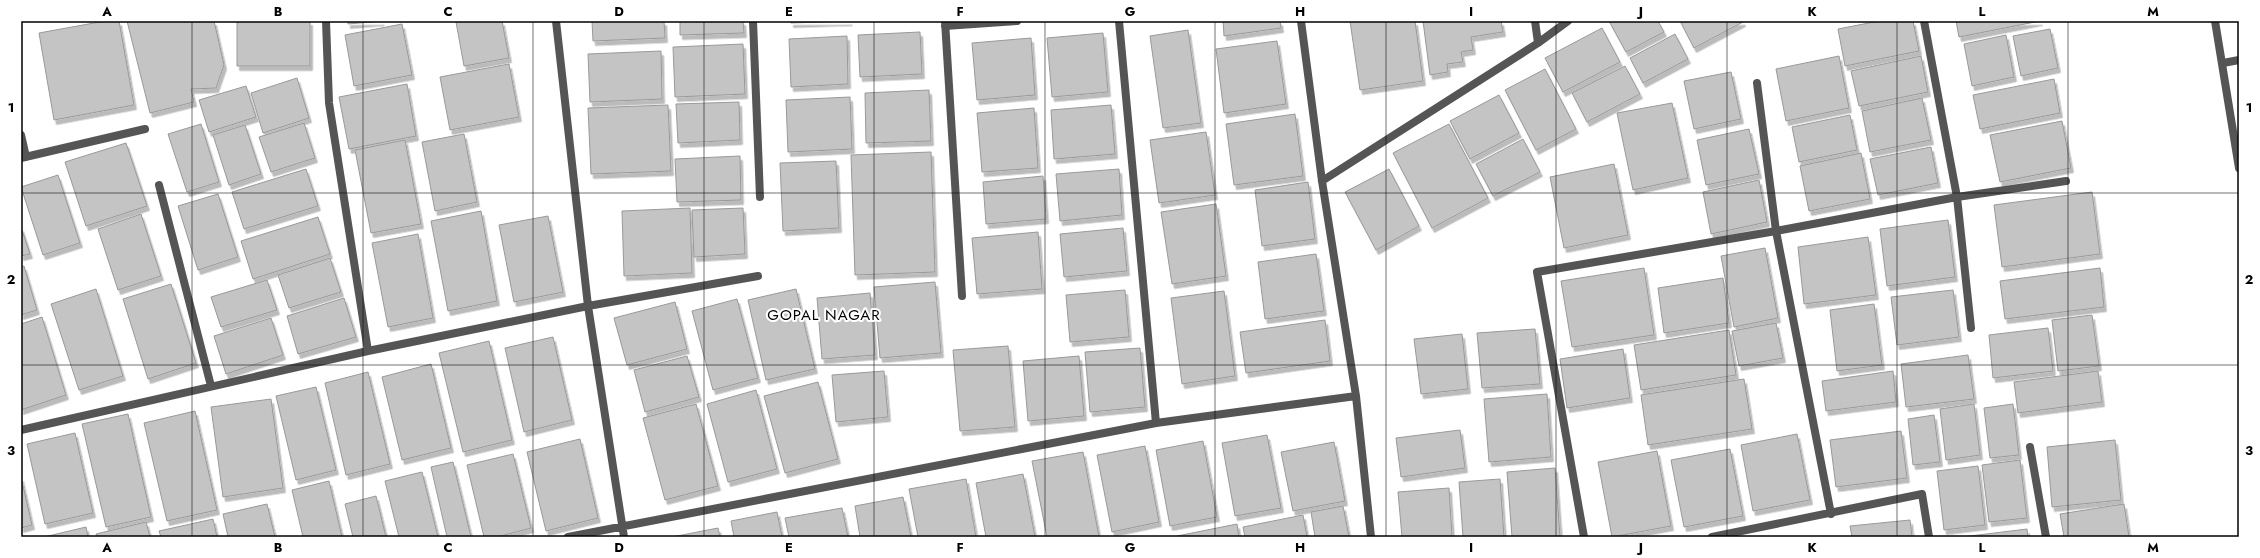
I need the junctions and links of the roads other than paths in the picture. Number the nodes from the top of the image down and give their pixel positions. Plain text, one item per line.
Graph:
1 (326, 21) edge
2 (556, 21) edge
3 (754, 21) edge
4 (1017, 21) edge
5 (1119, 21) edge
6 (1301, 21) edge
7 (1535, 21) edge
8 (1568, 21) edge
9 (1924, 21) edge
10 (2215, 21) edge
11 (945, 23) edge
12 (1538, 43) junction
13 (2239, 60) edge
14 (2223, 63) junction
15 (1757, 83) dead end
16 (144, 129) dead end
17 (21, 135) edge
18 (23, 158) edge
19 (2239, 168) edge
20 (1322, 181) junction
21 (2066, 181) dead end
22 (159, 186) dead end
23 (760, 197) dead end
24 (1957, 197) junction
25 (1776, 231) junction
26 (758, 276) dead end
27 (962, 296) dead end
28 (588, 306) junction
29 (1972, 328) dead end
30 (368, 351) junction
31 (211, 386) junction
32 (1356, 396) junction
33 (1156, 423) junction
34 (21, 430) edge
35 (2030, 447) dead end
36 (1831, 514) junction
37 (621, 525) junction
38 (568, 537) edge
39 (624, 537) edge
40 (1371, 537) edge
41 (1584, 537) edge
42 (1712, 537) edge
43 (1929, 537) edge
44 (2046, 537) edge

1 - 30 street
2 - 28 street
3 - 23 street
4 - 11 street
5 - 33 street
6 - 20 street
7 - 12 street
8 - 12 street
9 - 24 street
10 - 14 street
11 - 27 street
12 - 20 street
13 - 14 street
14 - 19 street
15 - 25 street
16 - 18 street
17 - 18 street
20 - 32 street
21 - 24 street
22 - 31 street
24 - 25 street
24 - 29 street
25 - 36 street
25 - 41 street
26 - 28 street
28 - 30 street
28 - 37 street
30 - 31 street
31 - 34 street
32 - 33 street
32 - 40 street
33 - 37 street
35 - 44 street
36 - 42 street
36 - 43 street
37 - 38 street
37 - 39 street

